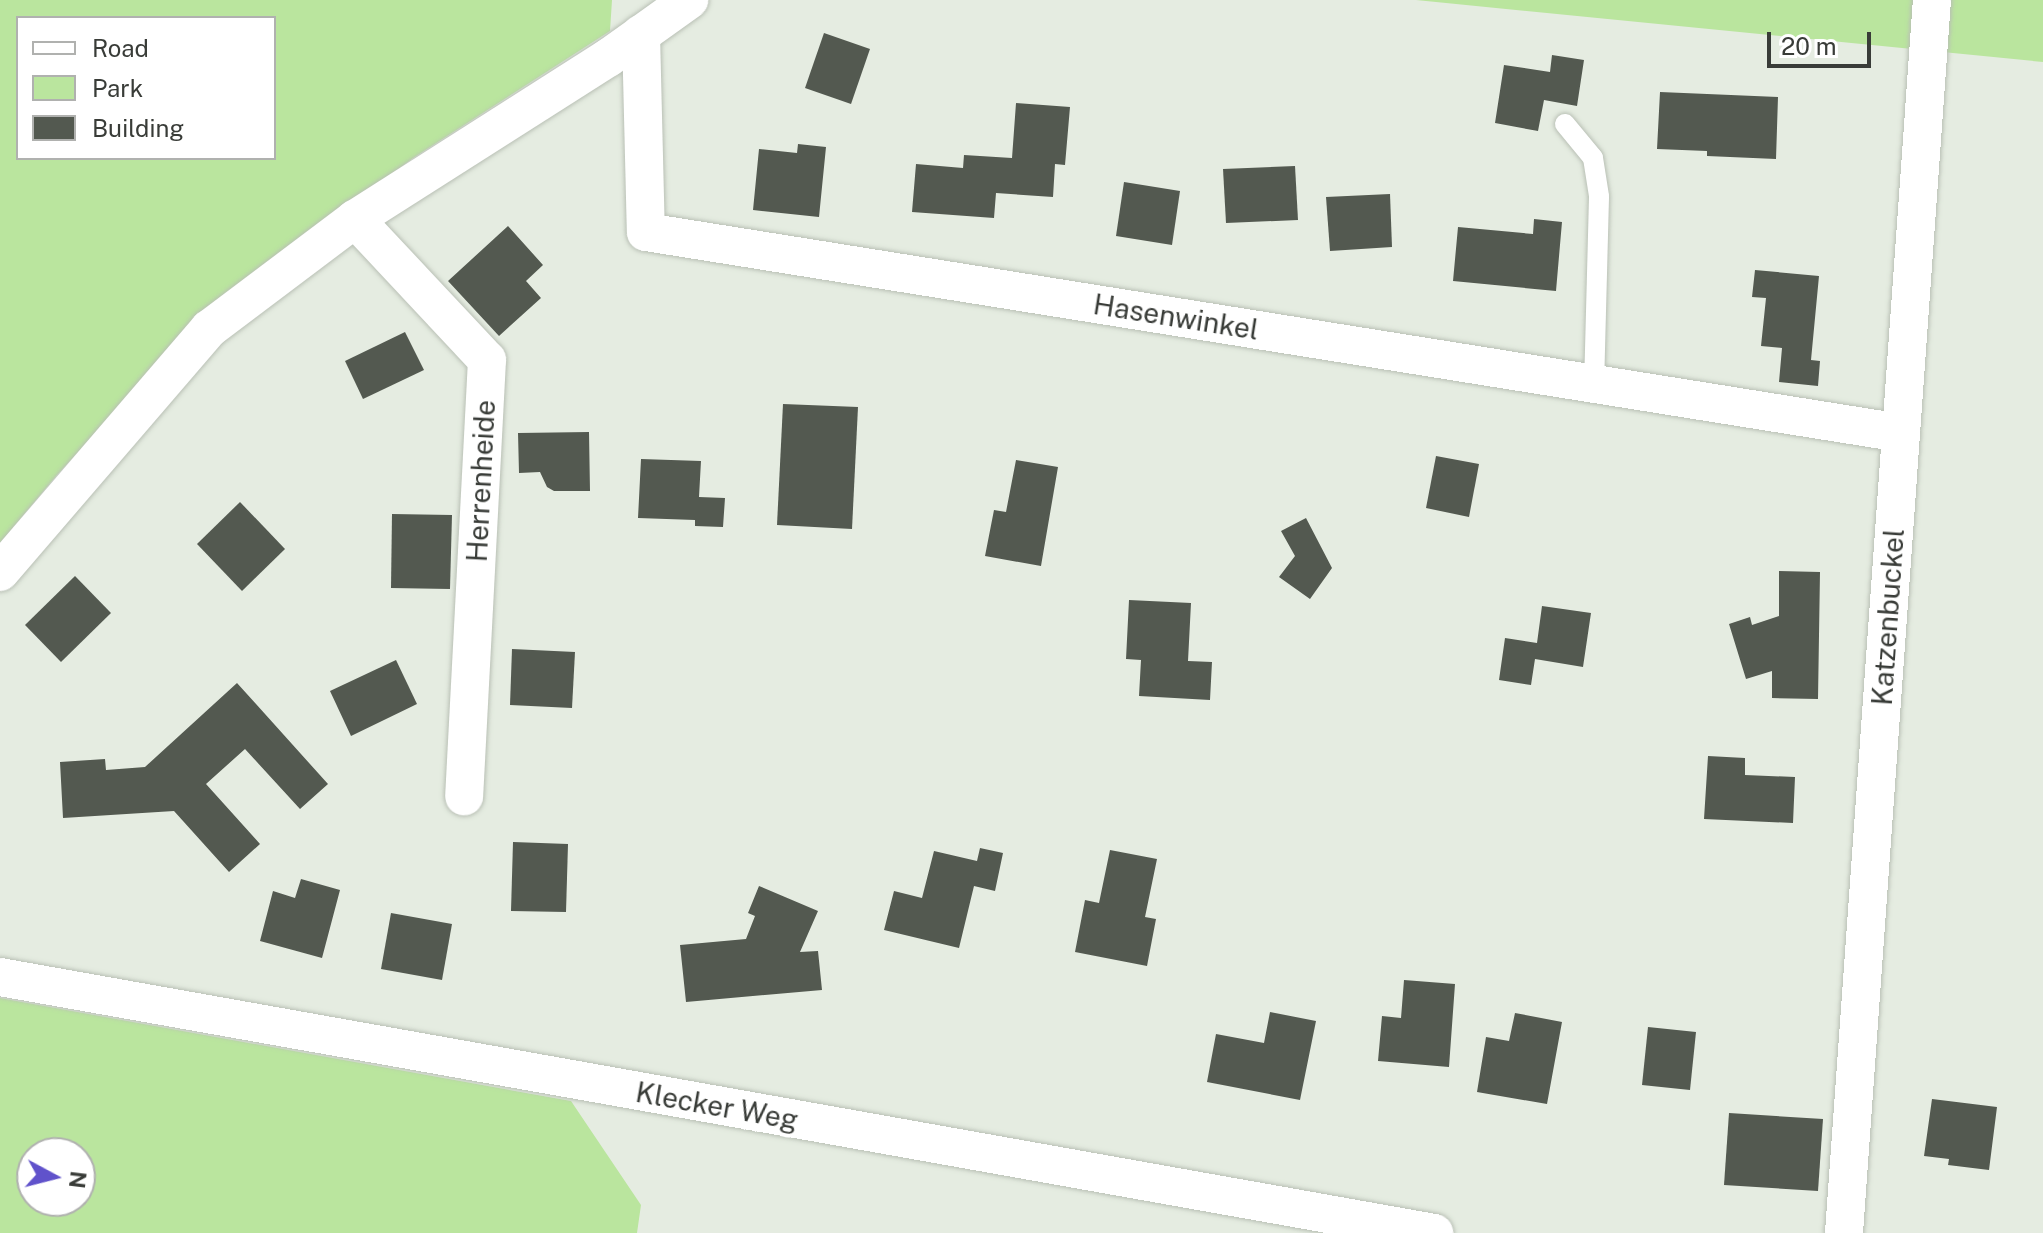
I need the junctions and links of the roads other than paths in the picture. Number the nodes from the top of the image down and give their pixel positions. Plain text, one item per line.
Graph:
1 (689, 0) edge
2 (1932, 0) edge
3 (641, 34) junction
4 (1565, 124) dead end
5 (355, 219) junction
6 (1594, 384) junction
7 (1901, 433) junction
8 (0, 572) edge
9 (464, 796) dead end
10 (0, 977) edge
11 (1434, 1233) edge
12 (1844, 1233) edge

1 - 3 street
2 - 7 street, Katzenbuckel
3 - 5 street
3 - 6 street, Hasenwinkel
4 - 6 lane
5 - 8 street
5 - 9 street, Herrenheide
6 - 7 street, Hasenwinkel
7 - 12 street, Katzenbuckel
10 - 11 street, Klecker Weg

